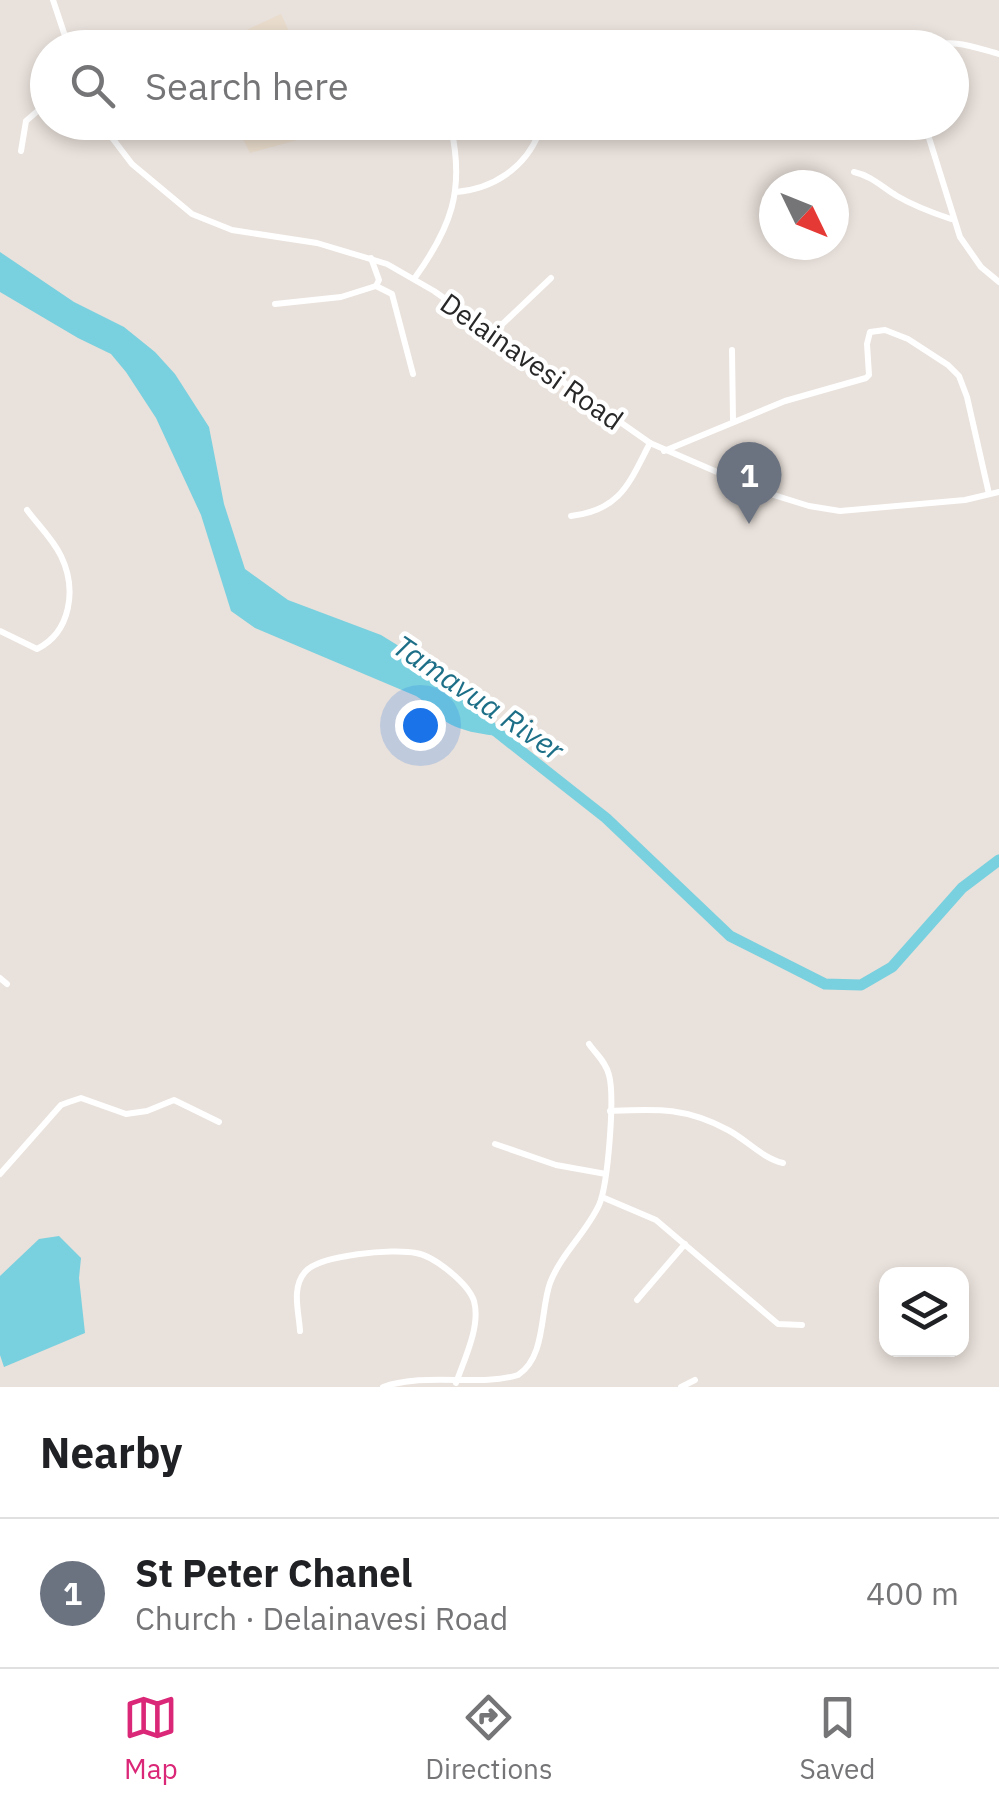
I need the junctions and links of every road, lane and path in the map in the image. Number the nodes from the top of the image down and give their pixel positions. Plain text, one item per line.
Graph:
1 (53, 0) edge
2 (63, 30) edge
3 (969, 47) edge
4 (999, 54) edge
5 (30, 118) edge
6 (114, 140) edge
7 (453, 140) edge
8 (535, 140) edge
9 (929, 140) edge
10 (22, 150) dead end
11 (854, 172) dead end
12 (456, 192) junction
13 (952, 220) junction
14 (370, 257) junction
15 (551, 278) dead end
16 (414, 279) junction
17 (999, 282) edge
18 (376, 286) junction
19 (276, 304) dead end
20 (493, 333) junction
21 (732, 350) dead end
22 (413, 374) dead end
23 (733, 421) junction
24 (650, 444) junction
25 (664, 451) junction
26 (999, 492) edge
27 (988, 494) junction
28 (27, 510) dead end
29 (572, 516) dead end
30 (0, 631) edge
31 (589, 1044) dead end
32 (610, 1111) junction
33 (218, 1122) dead end
34 (495, 1144) dead end
35 (784, 1162) dead end
36 (0, 1174) edge
37 (606, 1174) junction
38 (602, 1196) junction
39 (685, 1244) junction
40 (637, 1300) dead end
41 (802, 1325) dead end
42 (300, 1332) dead end
43 (695, 1380) dead end
44 (456, 1383) junction
45 (383, 1387) edge
46 (681, 1387) edge

1 - 2 street
3 - 4 street
5 - 10 street
6 - 14 street, Delainavesi Road
7 - 12 street
8 - 12 street
9 - 13 street
11 - 13 street
12 - 16 street
13 - 17 street
14 - 16 street, Delainavesi Road
14 - 18 street
15 - 20 street
16 - 20 street, Delainavesi Road
18 - 19 street
18 - 22 street
20 - 24 street, Delainavesi Road
21 - 23 street
23 - 25 street
23 - 27 street
24 - 25 street, Delainavesi Road
24 - 29 street
25 - 27 street, Delainavesi Road
26 - 27 street, Delainavesi Road
28 - 30 street
31 - 32 street
32 - 35 street
32 - 37 street
33 - 36 street
34 - 37 street
37 - 38 street
38 - 39 street
38 - 44 street
39 - 40 street
39 - 41 street
42 - 44 street
43 - 46 street
44 - 45 street

